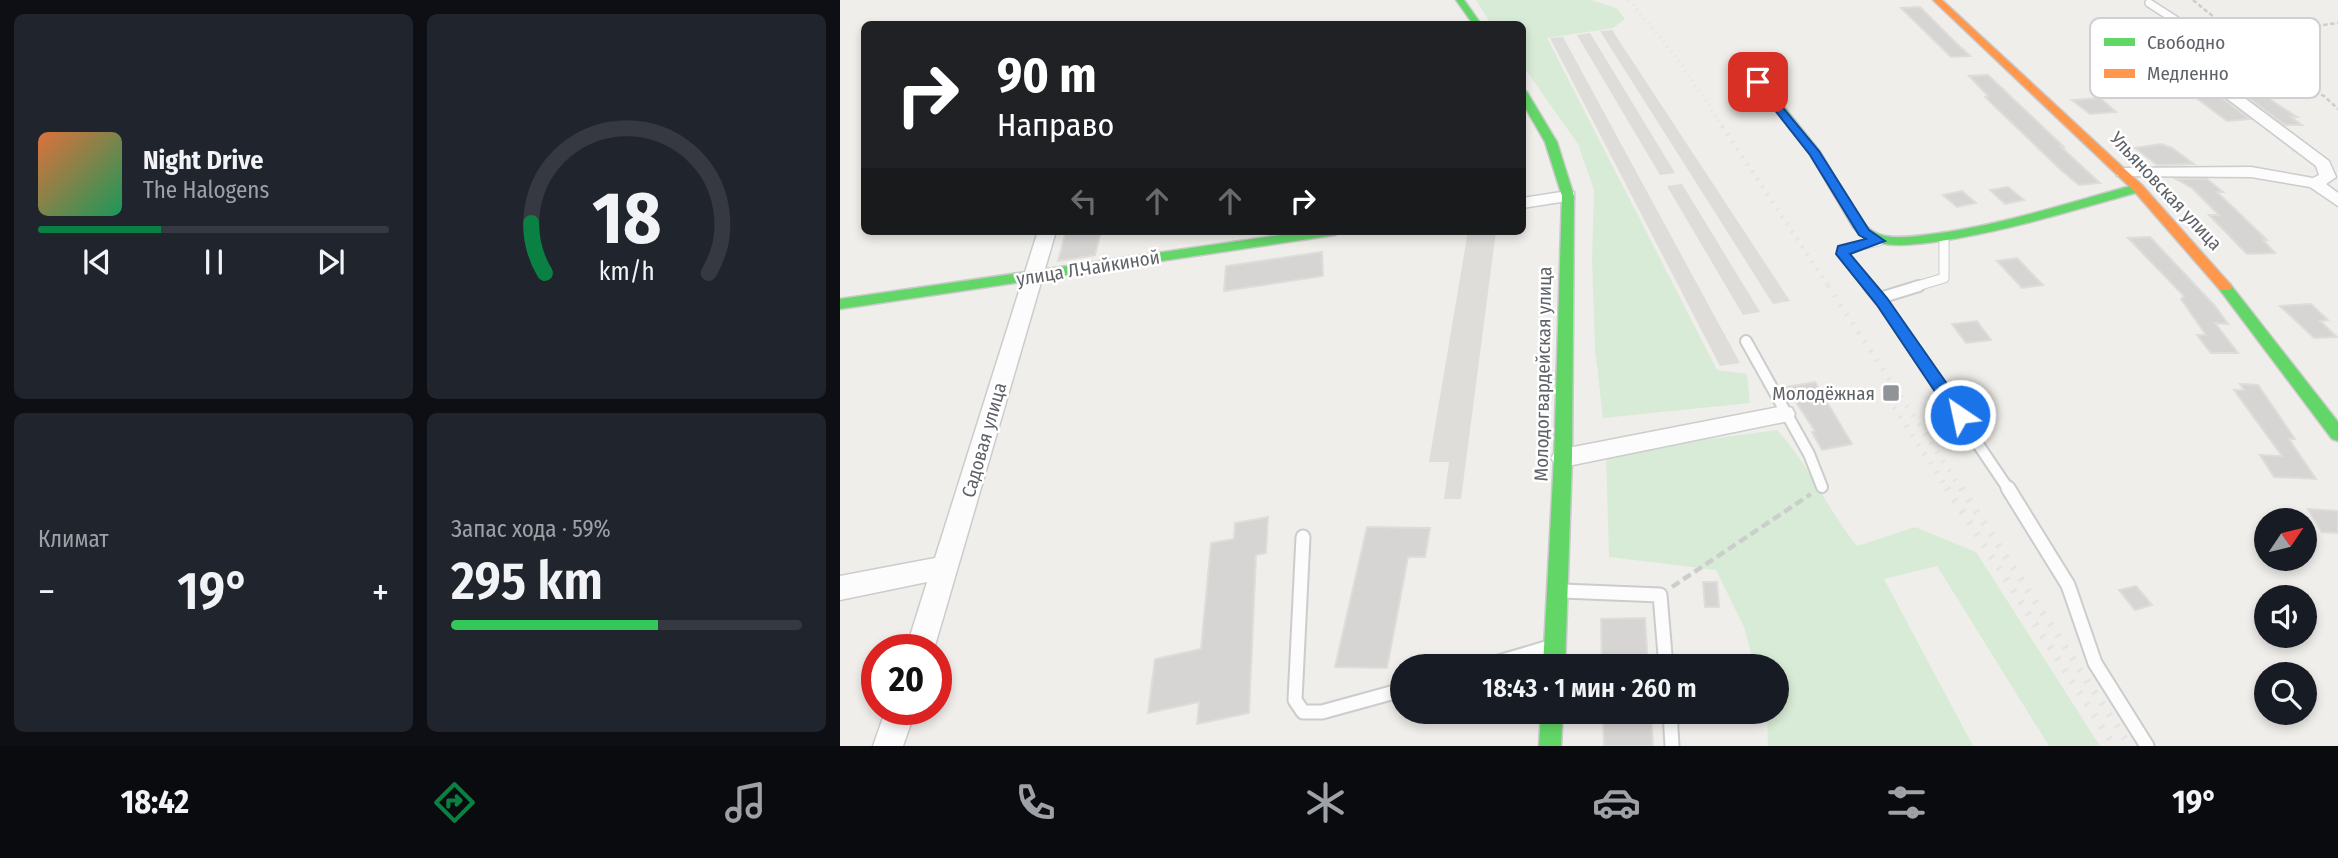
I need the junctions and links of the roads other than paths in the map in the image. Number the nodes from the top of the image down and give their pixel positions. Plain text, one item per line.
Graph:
1 (1460, 0) edge
2 (1937, 0) edge
3 (2149, 3) dead end
4 (2174, 18) edge
5 (1475, 21) edge
6 (1742, 62) dead end
7 (1526, 98) edge
8 (2235, 98) edge
9 (2123, 173) junction
10 (2315, 183) junction
11 (2138, 188) junction
12 (1568, 196) junction
13 (2338, 201) edge
14 (1526, 202) edge
15 (1046, 235) edge
16 (1309, 235) edge
17 (1944, 238) junction
18 (1878, 241) junction
19 (1031, 277) junction
20 (1882, 302) junction
21 (840, 304) edge
22 (1746, 341) dead end
23 (1784, 414) junction
24 (2338, 434) edge
25 (1563, 458) junction
26 (1822, 487) road end
27 (1303, 537) dead end
28 (947, 567) junction
29 (840, 588) edge
30 (1559, 591) junction
31 (925, 634) edge
32 (1555, 646) junction
33 (1527, 654) edge
34 (1555, 654) edge
35 (1665, 654) edge
36 (1390, 693) edge
37 (1551, 724) edge
38 (1671, 724) edge
39 (895, 725) edge
40 (888, 746) edge
41 (1550, 746) edge
42 (1672, 746) edge
43 (2147, 746) edge

1 - 5 street
2 - 9 street, Ульяновская улица
3 - 4 lane
6 - 18 street
7 - 12 street, Молодогвардейская улица
8 - 10 street
9 - 10 street
9 - 11 street, Ульяновская улица
10 - 13 street
11 - 17 street
11 - 24 street, Ульяновская улица
12 - 14 street
12 - 25 street, Молодогвардейская улица
15 - 19 street, Садовая улица
16 - 19 street, улица Л.Чайкиной
17 - 18 street
17 - 20 lane
18 - 20 lane
19 - 21 street, улица Л.Чайкиной
19 - 28 street, Садовая улица
20 - 43 lane
22 - 23 lane
23 - 25 street
23 - 26 lane
25 - 30 street, Молодогвардейская улица
27 - 36 lane
28 - 29 street
28 - 31 street, Садовая улица
30 - 32 street, Молодогвардейская улица
30 - 35 lane
32 - 33 lane
32 - 34 street, Молодогвардейская улица
37 - 41 street
38 - 42 lane
39 - 40 street

